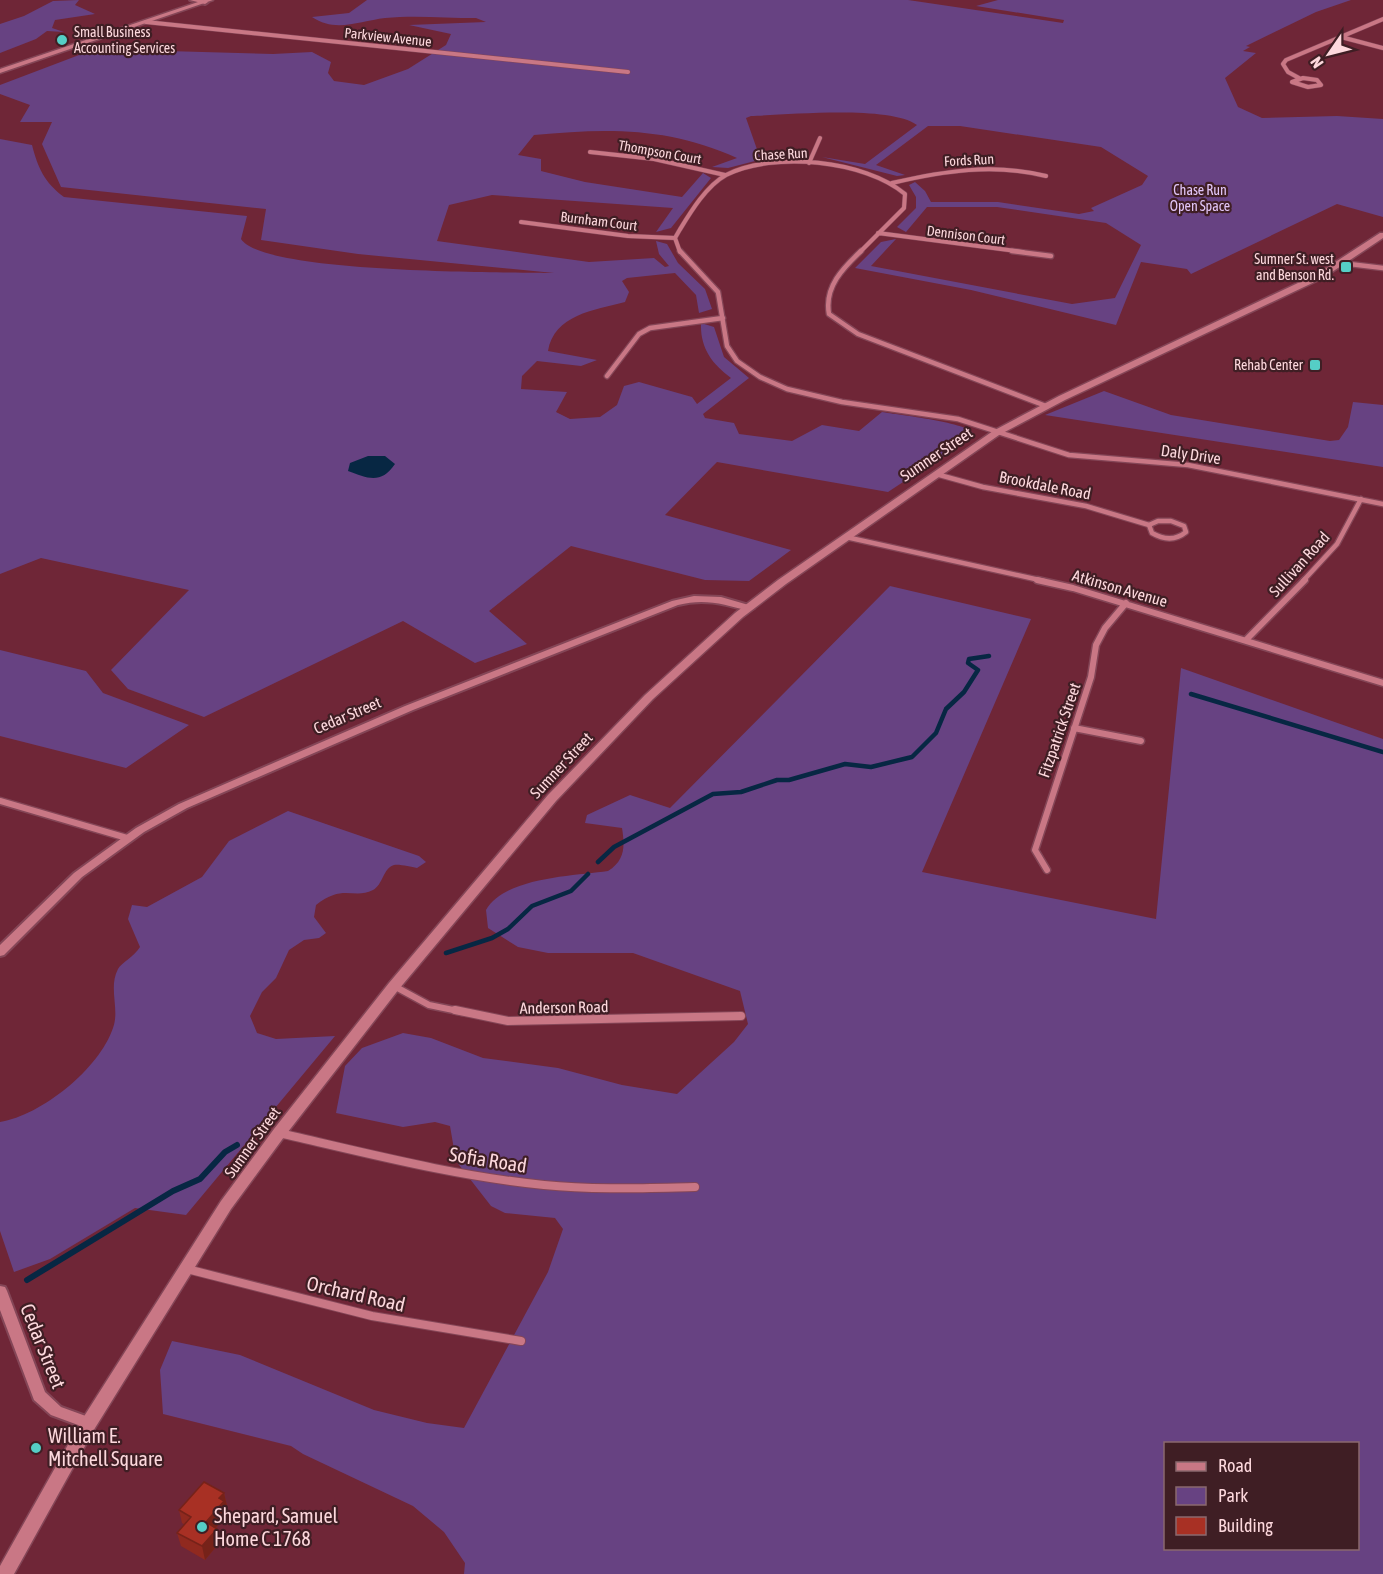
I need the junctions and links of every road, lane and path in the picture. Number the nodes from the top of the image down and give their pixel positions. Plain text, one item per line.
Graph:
1 (193, 0) edge
2 (207, 1) edge
3 (1383, 19) edge
4 (146, 22) junction
5 (1341, 37) junction
6 (1383, 48) edge
7 (0, 71) edge
8 (628, 72) dead end
9 (1299, 78) junction
10 (820, 138) dead end
11 (590, 152) dead end
12 (809, 163) junction
13 (725, 176) junction
14 (1046, 176) dead end
15 (892, 183) junction
16 (521, 222) dead end
17 (878, 233) junction
18 (1383, 235) edge
19 (675, 238) junction
20 (1051, 256) dead end
21 (1341, 263) junction
22 (1383, 268) edge
23 (723, 318) junction
24 (607, 376) dead end
25 (1046, 406) junction
26 (996, 433) junction
27 (936, 474) junction
28 (1361, 500) junction
29 (1383, 504) edge
30 (1149, 525) junction
31 (846, 537) junction
32 (1126, 603) junction
33 (749, 608) junction
34 (1246, 640) junction
35 (1383, 683) edge
36 (1074, 728) junction
37 (1141, 741) dead end
38 (0, 801) edge
39 (128, 838) junction
40 (1047, 870) dead end
41 (0, 952) edge
42 (394, 986) junction
43 (741, 1016) dead end
44 (279, 1133) junction
45 (695, 1186) dead end
46 (187, 1268) junction
47 (0, 1291) edge
48 (521, 1341) dead end
49 (89, 1423) junction
50 (5, 1574) edge

1 - 2 street
2 - 4 main road
3 - 5 street
4 - 7 main road
4 - 8 street, Parkview Avenue
5 - 6 street
5 - 9 street
9 - 9 street
10 - 12 street
11 - 13 street, Thompson Court
12 - 13 street, Chase Run
12 - 15 street, Chase Run
13 - 19 street, Chase Run
14 - 15 street, Fords Run
15 - 17 street
16 - 19 street, Burnham Court
17 - 20 street, Dennison Court
17 - 25 street
18 - 21 main road, Sumner Street
19 - 23 street
21 - 22 street
21 - 25 main road, Sumner Street
23 - 24 street
23 - 26 street
25 - 26 main road, Sumner Street
26 - 27 main road, Sumner Street
26 - 28 street, Daly Drive
27 - 30 street, Brookdale Road
27 - 31 main road, Sumner Street
28 - 29 street, Daly Drive
28 - 34 street, Sullivan Road
30 - 30 street, Brookdale Road
31 - 32 street, Atkinson Avenue
31 - 33 main road, Sumner Street
32 - 34 street, Atkinson Avenue
32 - 36 street, Fitzpatrick Street
33 - 39 street, Cedar Street
33 - 42 main road, Sumner Street
34 - 35 street, Atkinson Avenue
36 - 37 street
36 - 40 street, Fitzpatrick Street
38 - 39 street
39 - 41 street, Cedar Street
42 - 43 street, Anderson Road
42 - 44 main road, Sumner Street
44 - 45 street, Sofia Road
44 - 46 main road, Sumner Street
46 - 48 street, Orchard Road
46 - 49 main road, Sumner Street
47 - 49 street, Cedar Street
49 - 50 main road, Sumner Street

